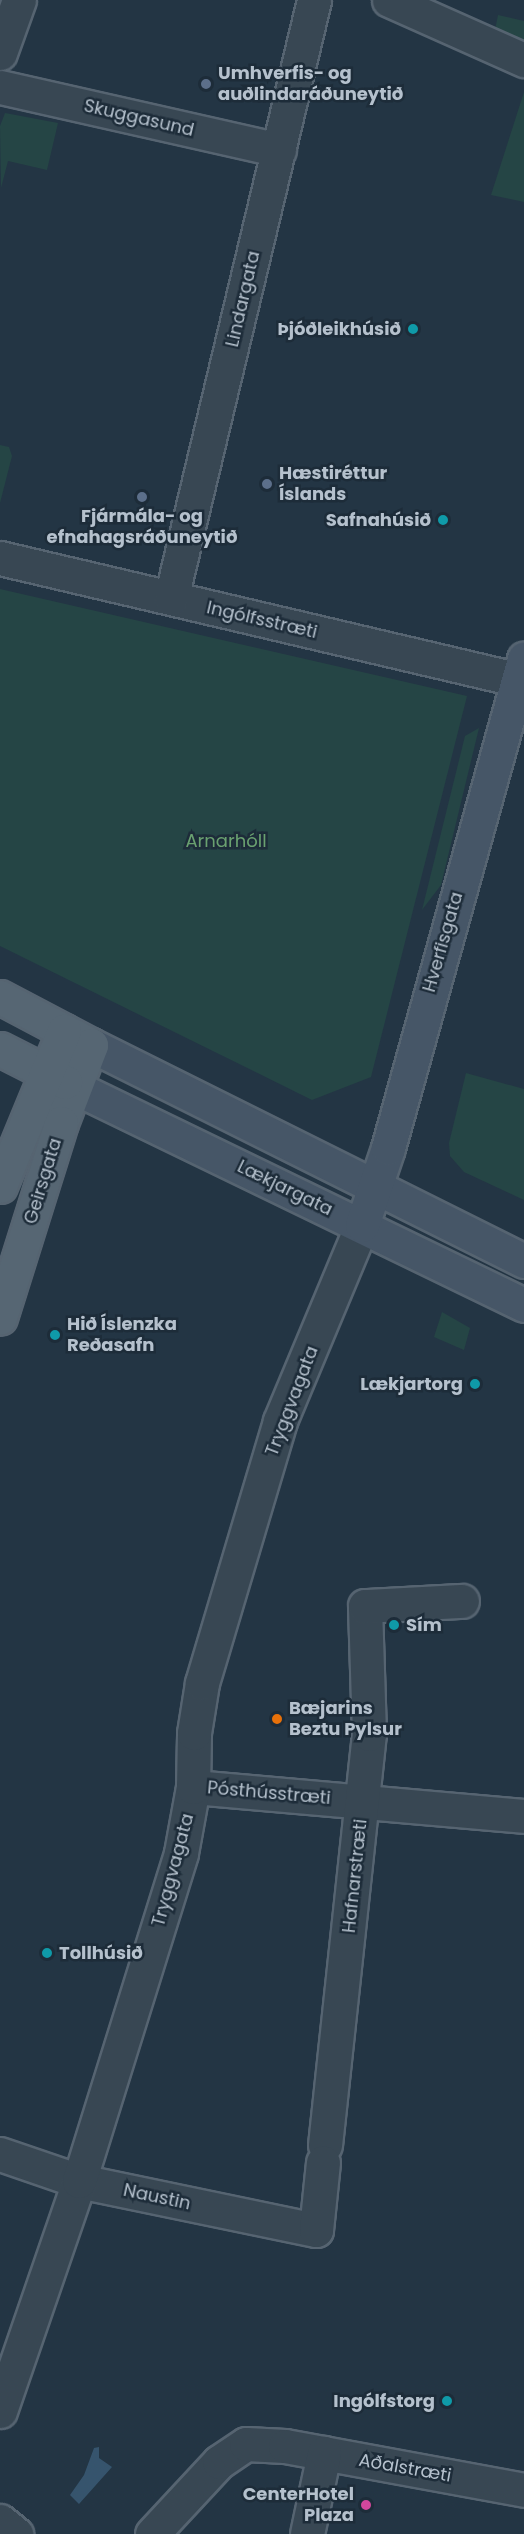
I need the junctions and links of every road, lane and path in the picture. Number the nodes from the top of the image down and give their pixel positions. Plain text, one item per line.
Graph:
1 (19, 0) edge
2 (314, 0) edge
3 (389, 0) edge
4 (0, 53) edge
5 (524, 60) edge
6 (0, 87) edge
7 (279, 150) junction
8 (0, 558) edge
9 (171, 598) junction
10 (522, 673) edge
11 (0, 997) edge
12 (77, 1038) junction
13 (0, 1049) edge
14 (46, 1072) junction
15 (74, 1087) junction
16 (0, 1175) edge
17 (375, 1186) junction
18 (362, 1225) junction
19 (524, 1261) edge
20 (524, 1305) edge
21 (0, 1318) edge
22 (462, 1601) dead end
23 (193, 1786) junction
24 (363, 1802) junction
25 (524, 1816) edge
26 (0, 2154) edge
27 (80, 2181) junction
28 (316, 2230) joint
29 (0, 2411) edge
30 (324, 2453) junction
31 (524, 2490) edge
32 (0, 2521) edge
33 (16, 2534) edge
34 (152, 2534) edge
35 (307, 2534) edge

1 - 4 street
2 - 7 street, Lindargata
3 - 5 street
6 - 7 street, Skuggasund
7 - 9 street, Lindargata
8 - 9 street, Ingólfsstræti
9 - 10 street, Ingólfsstræti
10 - 17 main road, Hverfisgata
11 - 12 main road
12 - 14 main road, Geirsgata
12 - 15 main road, Geirsgata
12 - 17 main road
13 - 14 main road, Lækjargata
14 - 15 main road, Lækjargata
14 - 16 main road, Geirsgata
15 - 18 main road, Lækjargata
15 - 21 main road, Geirsgata
17 - 18 main road, Hverfisgata
17 - 19 main road
18 - 20 main road, Lækjargata
18 - 23 street, Tryggvagata
22 - 24 street, Hafnarstræti
23 - 24 street, Pósthússtræti
23 - 27 street, Tryggvagata
24 - 25 street, Pósthússtræti
24 - 28 street, Hafnarstræti
26 - 27 street, Naustin
27 - 28 street, Naustin
27 - 29 street, Tryggvagata
30 - 31 street, Aðalstræti
30 - 34 street, Aðalstræti
30 - 35 street
32 - 33 street

